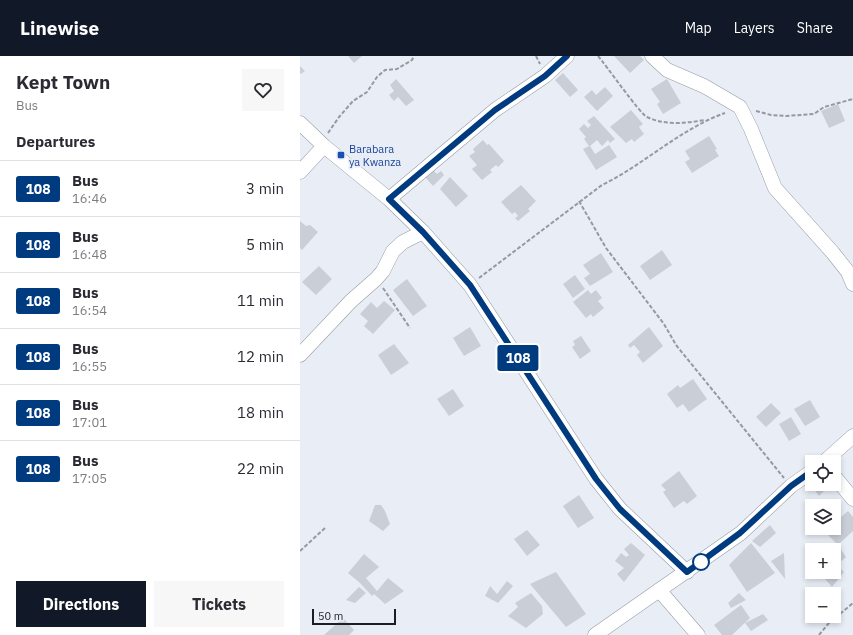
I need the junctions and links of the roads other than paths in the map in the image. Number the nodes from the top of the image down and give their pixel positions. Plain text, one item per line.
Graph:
1 (567, 56) edge
2 (652, 56) edge
3 (300, 123) edge
4 (322, 144) junction
5 (300, 172) edge
6 (389, 199) junction
7 (423, 232) junction
8 (853, 284) edge
9 (300, 354) edge
10 (853, 436) edge
11 (832, 455) edge
12 (805, 476) edge
13 (841, 484) edge
14 (853, 499) edge
15 (687, 572) junction
16 (659, 590) junction
17 (595, 635) edge
18 (698, 635) edge

1 - 6 street
2 - 8 street
3 - 4 street
4 - 5 street
4 - 6 street
6 - 7 street
7 - 9 street
7 - 15 street
10 - 11 street
12 - 15 street
13 - 14 street
15 - 16 street
16 - 17 street
16 - 18 street

